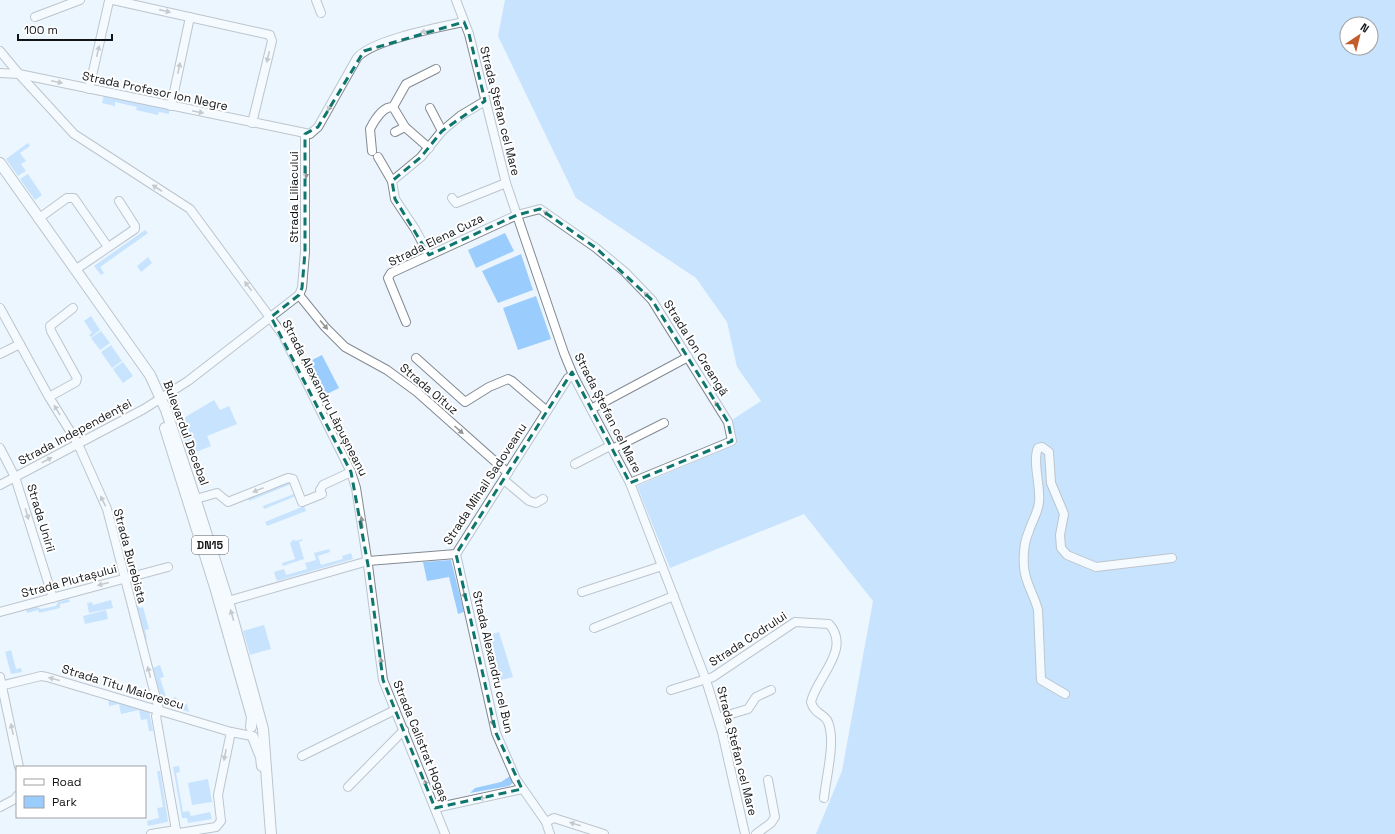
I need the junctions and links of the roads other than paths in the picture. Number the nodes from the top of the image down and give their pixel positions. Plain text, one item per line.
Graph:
1 (80, 0) edge
2 (111, 0) edge
3 (316, 0) edge
4 (456, 0) edge
5 (321, 13) dead end
6 (35, 17) dead end
7 (190, 17) junction
8 (464, 22) junction
9 (0, 51) edge
10 (436, 68) dead end
11 (0, 72) edge
12 (18, 74) junction
13 (89, 89) junction
14 (485, 101) junction
15 (171, 106) junction
16 (393, 107) junction
17 (430, 108) dead end
18 (252, 123) junction
19 (405, 127) junction
20 (442, 131) junction
21 (395, 132) dead end
22 (305, 134) junction
23 (429, 148) junction
24 (0, 164) edge
25 (0, 171) edge
26 (392, 181) junction
27 (506, 183) junction
28 (452, 198) dead end
29 (119, 201) dead end
30 (517, 215) junction
31 (38, 219) junction
32 (108, 247) junction
33 (429, 255) junction
34 (75, 270) junction
35 (300, 295) junction
36 (0, 308) edge
37 (73, 308) dead end
38 (271, 318) junction
39 (406, 322) dead end
40 (20, 344) junction
41 (0, 354) edge
42 (688, 357) junction
43 (416, 358) dead end
44 (573, 376) junction
45 (49, 397) junction
46 (158, 399) junction
47 (591, 409) junction
48 (547, 411) junction
49 (664, 422) dead end
50 (78, 444) junction
51 (0, 448) edge
52 (611, 448) junction
53 (575, 464) dead end
54 (351, 472) junction
55 (15, 477) junction
56 (506, 477) junction
57 (630, 483) junction
58 (0, 485) edge
59 (196, 499) junction
60 (544, 499) dead end
61 (456, 554) junction
62 (1172, 558) dead end
63 (368, 561) junction
64 (662, 566) junction
65 (168, 567) dead end
66 (125, 578) junction
67 (582, 592) dead end
68 (674, 596) junction
69 (53, 598) junction
70 (228, 601) junction
71 (0, 612) edge
72 (594, 628) dead end
73 (706, 680) junction
74 (1, 683) edge
75 (671, 690) dead end
76 (772, 690) dead end
77 (1065, 694) dead end
78 (159, 710) junction
79 (395, 710) junction
80 (718, 718) junction
81 (404, 730) junction
82 (255, 732) junction
83 (234, 733) junction
84 (302, 756) dead end
85 (19, 766) edge
86 (768, 780) dead end
87 (348, 787) dead end
88 (522, 789) junction
89 (16, 798) edge
90 (824, 798) dead end
91 (0, 807) edge
92 (435, 808) junction
93 (546, 822) junction
94 (176, 830) junction
95 (151, 834) edge
96 (267, 834) edge
97 (271, 834) edge
98 (445, 834) edge
99 (550, 834) edge
100 (604, 834) edge
101 (745, 834) edge
102 (756, 834) edge

1 - 6 street
2 -> 7 street
13 -> 2 street
3 - 5 street
4 - 8 street, Strada Ștefan cel Mare
15 -> 7 street
7 -> 18 street
8 - 14 street, Strada Ștefan cel Mare
8 -> 22 street, Strada Liliacului
9 - 12 street, Strada Alexandru Lăpușneanu
10 - 16 street
11 - 12 street, Strada Profesor Ion Negre
12 -> 13 street, Strada Profesor Ion Negre
38 -> 12 street, Strada Alexandru Lăpușneanu
13 - 15 street, Strada Profesor Ion Negre
14 - 20 street
14 - 27 street, Strada Ștefan cel Mare
15 -> 18 street, Strada Profesor Ion Negre
16 - 19 street
16 - 26 street
17 - 20 street
18 - 22 street, Strada Profesor Ion Negre
19 - 21 street
19 - 23 street
20 - 23 street
22 -> 35 street, Strada Liliacului
23 - 26 street
24 - 31 main road, Bulevardul Decebal / DN15
25 - 46 main road, Bulevardul Decebal / DN15
26 - 33 street
27 - 28 street
27 - 30 street, Strada Ștefan cel Mare
29 - 32 street
30 - 33 street, Strada Elena Cuza
42 -> 30 street, Strada Ion Creangă
30 - 44 street, Strada Ștefan cel Mare
31 - 32 street
31 - 34 main road, Bulevardul Decebal / DN15
32 - 34 street
33 - 39 street, Strada Elena Cuza
34 - 46 main road, Bulevardul Decebal / DN15
35 - 38 street
35 -> 56 street, Strada Oituz
36 - 40 street, Strada Burebista
37 - 45 street
38 - 46 street
38 - 54 street, Strada Alexandru Lăpușneanu
40 - 41 street
40 - 45 street, Strada Burebista
42 - 47 street
57 -> 42 street, Strada Ion Creangă
43 - 48 street
44 - 47 street, Strada Ștefan cel Mare
44 - 48 street, Strada Mihail Sadoveanu
50 -> 45 street, Strada Burebista
46 - 50 street, Strada Independenței
46 - 59 main road, Bulevardul Decebal / DN15
46 - 82 main road, Bulevardul Decebal / DN15
47 - 52 street, Strada Ștefan cel Mare
48 - 56 street, Strada Mihail Sadoveanu
49 - 52 street
55 -> 50 street, Strada Independenței
66 -> 50 street, Strada Burebista
51 - 55 street, Strada Unirii
52 - 53 street
52 - 57 street, Strada Ștefan cel Mare
54 -> 59 street
63 -> 54 street, Strada Alexandru Lăpușneanu
55 - 58 street, Strada Independenței
55 -> 69 street, Strada Unirii
56 - 60 street, Strada Oituz
56 - 61 street, Strada Mihail Sadoveanu
57 - 64 street, Strada Ștefan cel Mare
59 - 70 main road, Bulevardul Decebal / DN15
61 - 63 street, Strada Mihail Sadoveanu
61 -> 88 street, Strada Alexandru cel Bun
62 - 77 street
63 - 70 street, Strada Mihail Sadoveanu
79 -> 63 street, Strada Calistrat Hogaș
64 - 67 street
64 - 68 street, Strada Ștefan cel Mare
65 - 66 street, Strada Plutașului
66 -> 69 street, Strada Plutașului
78 -> 66 street, Strada Burebista
68 - 72 street
68 - 73 street, Strada Ștefan cel Mare
69 - 71 street, Strada Plutașului
82 -> 70 main road, Bulevardul Decebal / DN15
73 - 75 street, Strada Codrului
73 - 80 street, Strada Ștefan cel Mare
73 - 90 street, Strada Codrului
78 -> 74 street, Strada Titu Maiorescu
85 -> 74 street
76 - 80 street
78 - 83 street, Strada Titu Maiorescu
78 - 94 street, Strada Burebista
79 - 81 street, Strada Calistrat Hogaș
79 - 84 street
80 - 101 street, Strada Ștefan cel Mare
81 - 87 street
92 -> 81 street, Strada Calistrat Hogaș
82 - 83 street, Strada Titu Maiorescu
82 - 96 main road, Bulevardul Decebal / DN15
82 - 97 main road, Bulevardul Decebal / DN15
83 -> 94 street
86 - 102 street
88 -> 92 street
88 - 93 street, Strada Alexandru cel Bun
89 - 91 street
92 - 98 street, Strada Calistrat Hogaș
93 - 99 street, Strada Alexandru cel Bun
100 -> 93 street
94 - 95 street

